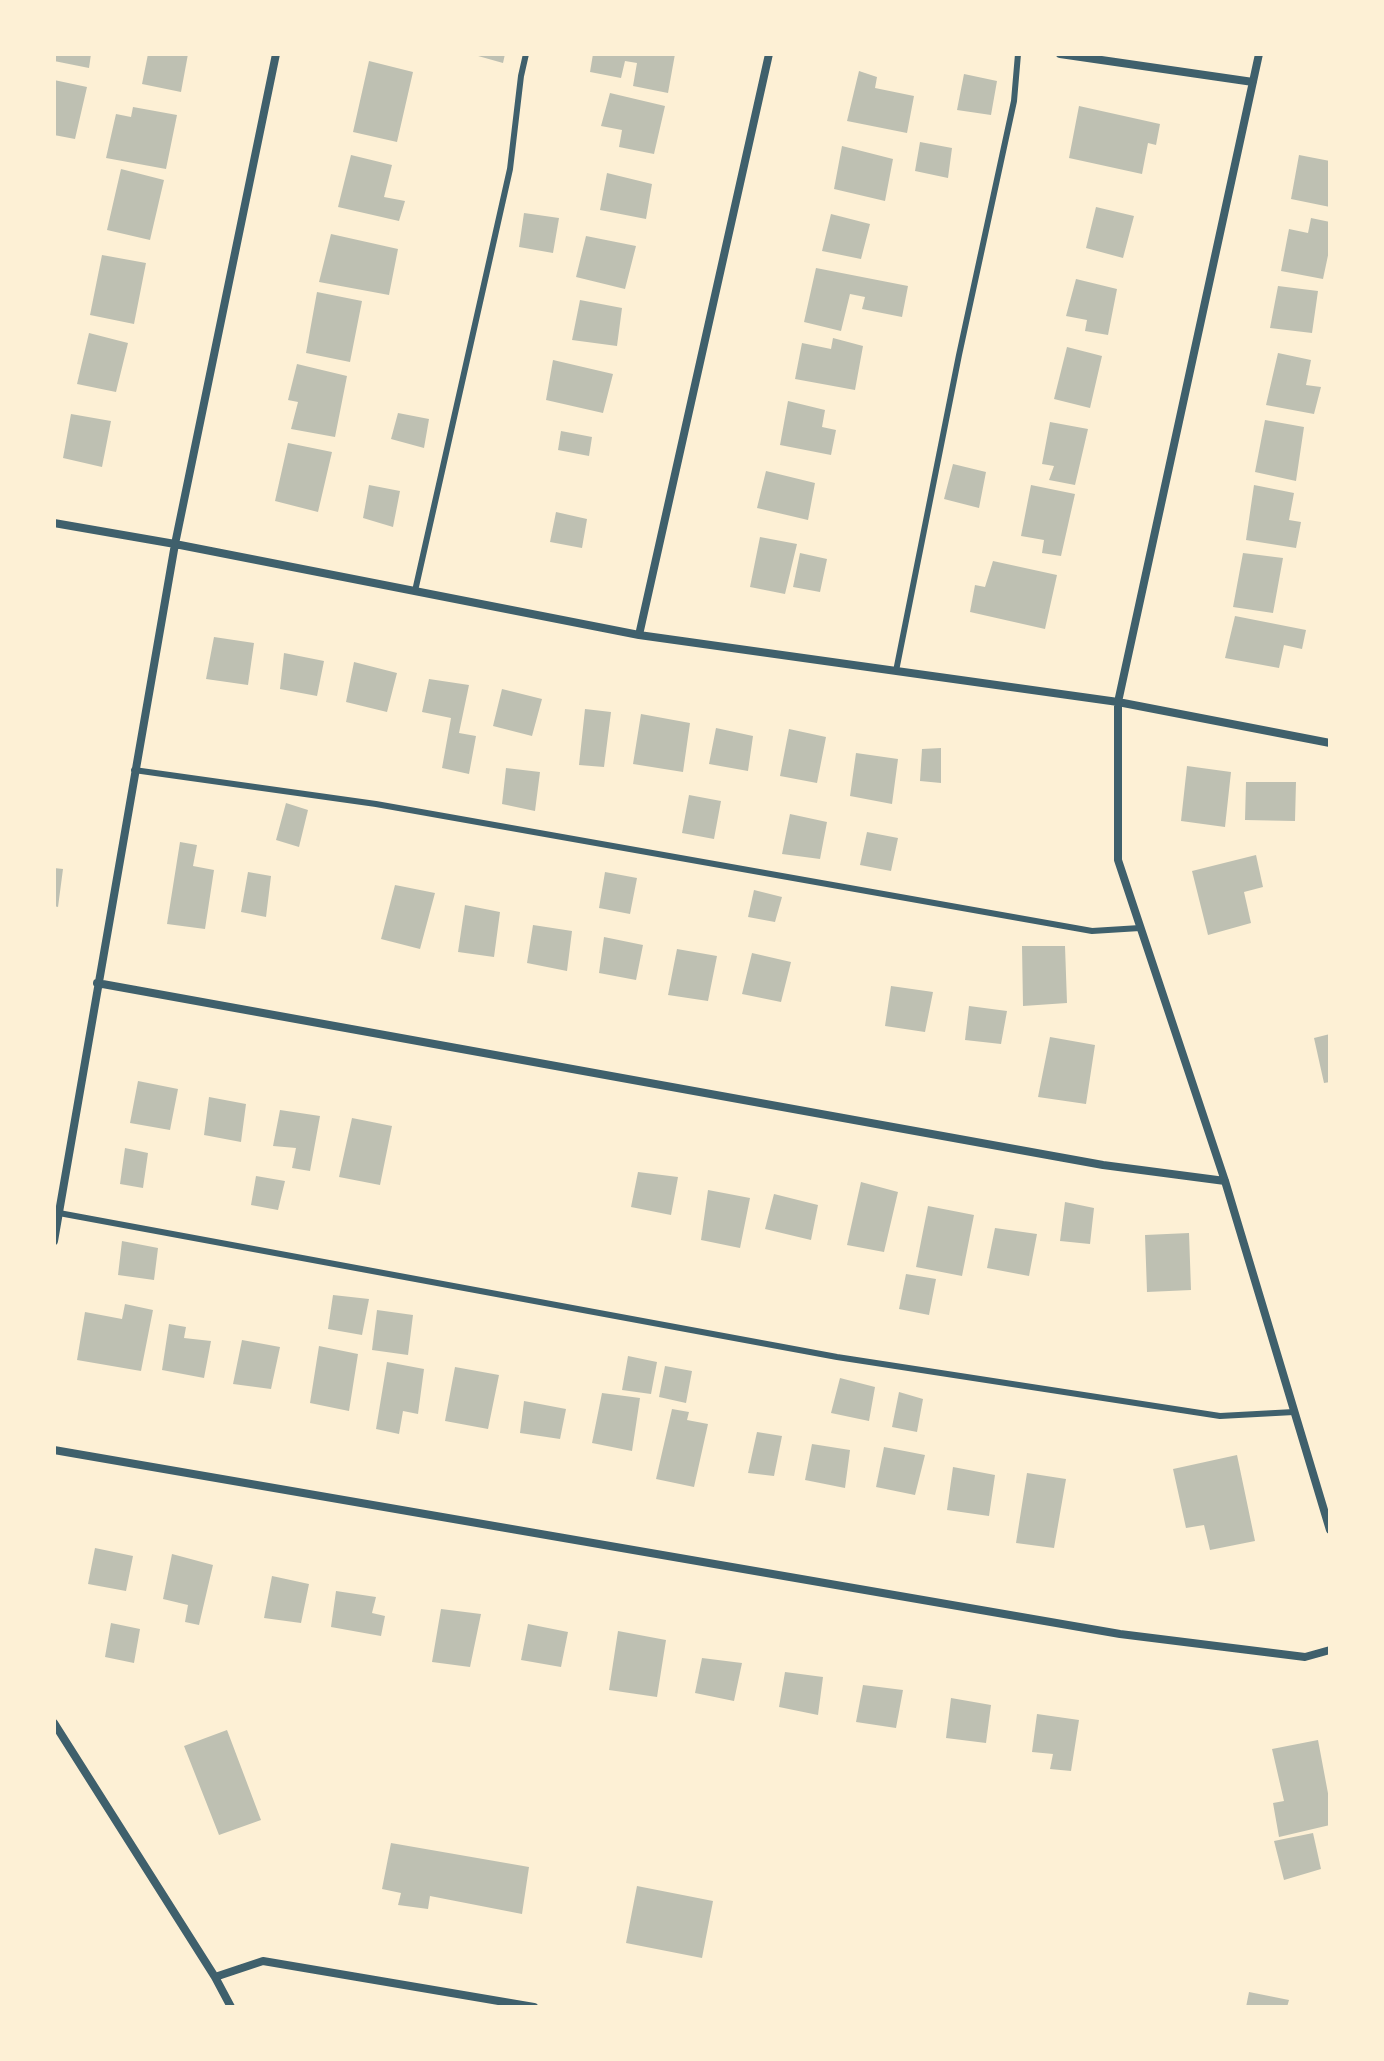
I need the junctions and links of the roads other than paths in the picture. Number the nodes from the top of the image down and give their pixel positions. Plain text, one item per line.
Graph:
1 (276, 54) edge
2 (526, 54) edge
3 (769, 54) edge
4 (1018, 54) edge
5 (1060, 54) edge
6 (1259, 54) edge
7 (1253, 82) junction
8 (54, 523) edge
9 (175, 544) junction
10 (415, 591) junction
11 (639, 635) junction
12 (896, 671) junction
13 (1118, 702) junction
14 (1330, 743) edge
15 (134, 770) junction
16 (1140, 928) junction
17 (97, 983) junction
18 (1225, 1181) junction
19 (59, 1213) junction
20 (54, 1241) edge
21 (1294, 1412) junction
22 (54, 1450) edge
23 (1330, 1530) edge
24 (1330, 1650) edge
25 (54, 1723) edge
26 (215, 1977) junction
27 (231, 2007) edge
28 (534, 2007) edge

1 - 9 street
2 - 10 lane
3 - 11 street
4 - 12 lane
5 - 7 street
6 - 7 street
7 - 13 street
8 - 9 street
9 - 10 street
9 - 15 street
10 - 11 street
11 - 12 street
12 - 13 street
13 - 14 street
13 - 16 street
15 - 16 lane
15 - 17 street
16 - 18 street
17 - 18 street
17 - 19 street
18 - 21 street
19 - 20 street
19 - 21 lane
21 - 23 street
22 - 24 street
25 - 26 street
26 - 27 street
26 - 28 street

